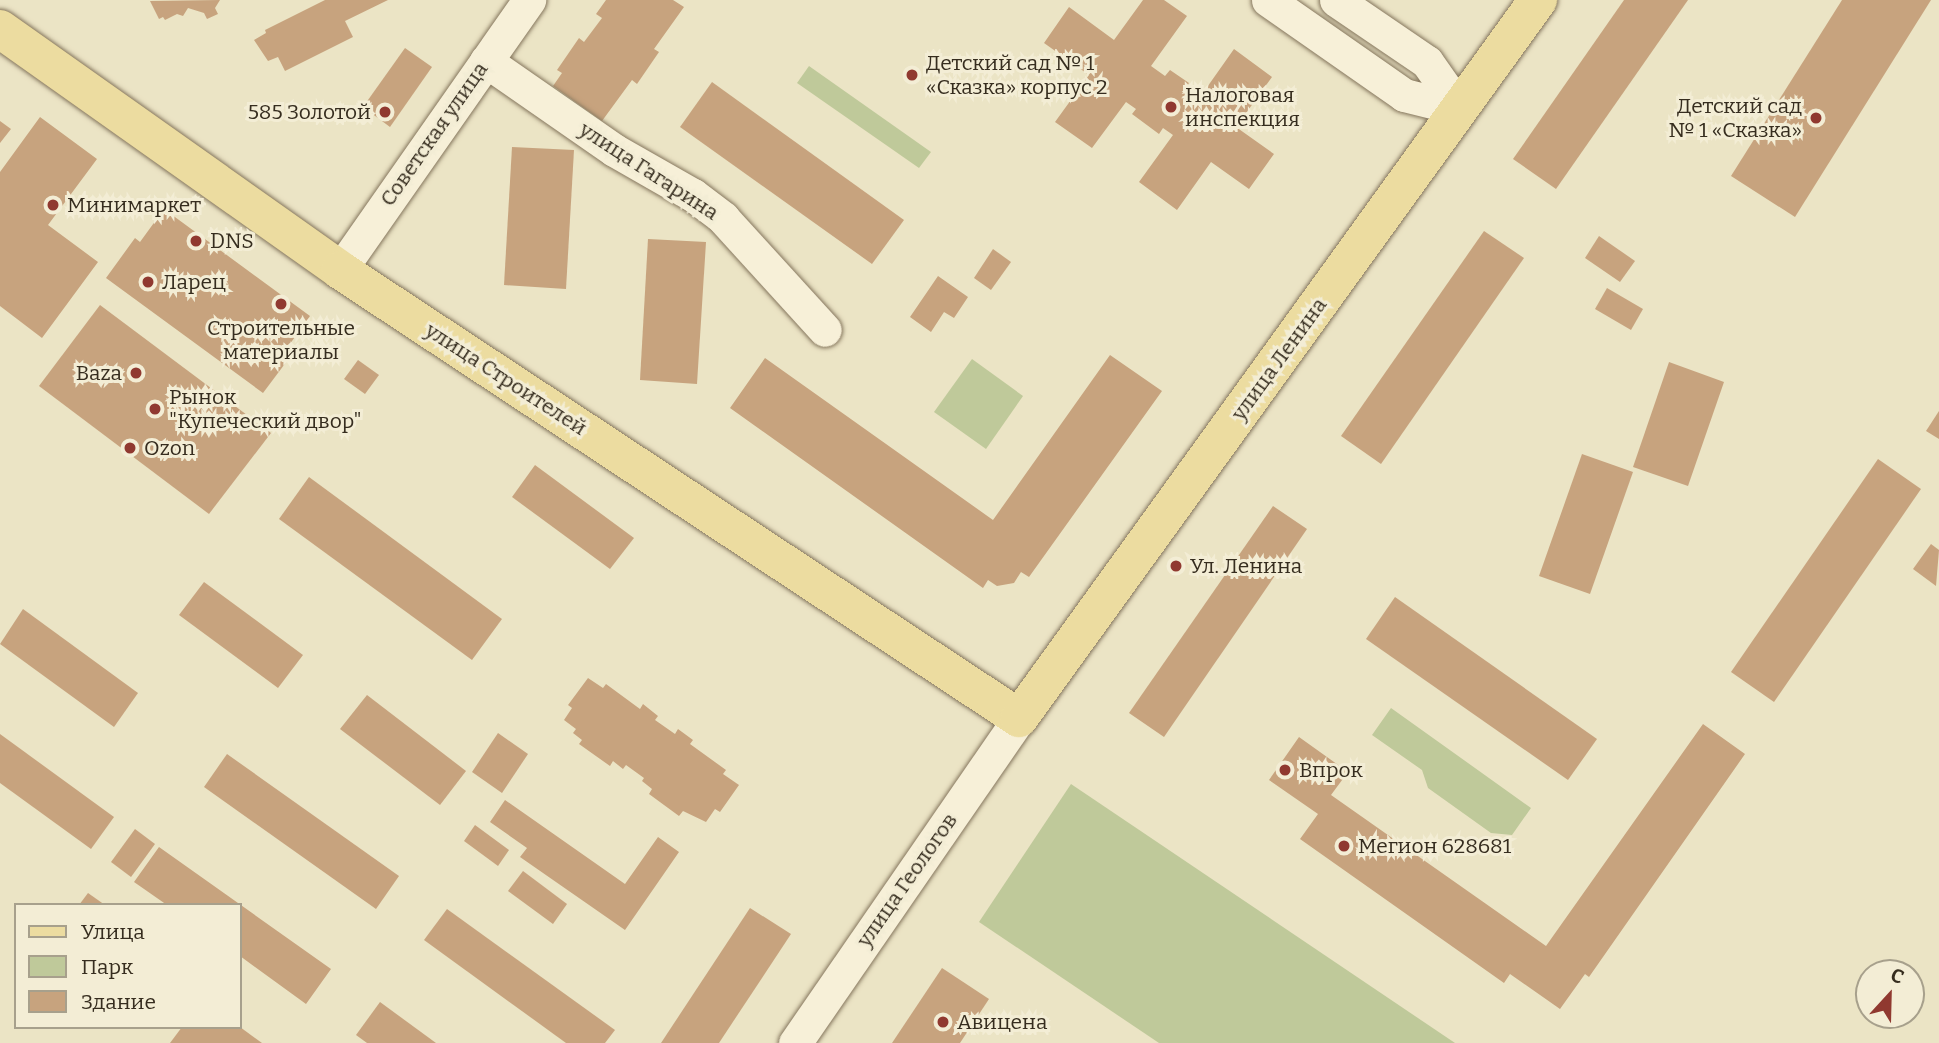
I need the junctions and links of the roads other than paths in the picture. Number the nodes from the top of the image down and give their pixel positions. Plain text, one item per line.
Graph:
1 (530, 0) edge
2 (1268, 0) edge
3 (1336, 0) edge
4 (1538, 0) edge
5 (0, 29) edge
6 (486, 61) junction
7 (1460, 109) junction
8 (340, 270) junction
9 (824, 330) dead end
10 (1019, 718) junction
11 (795, 1043) edge

1 - 6 street, Советская улица
2 - 7 street
3 - 7 street
4 - 7 main road, улица Ленина
5 - 8 main road, улица Строителей
6 - 8 street, Советская улица
6 - 9 street, улица Гагарина
7 - 10 main road, улица Ленина
8 - 10 main road, улица Строителей
10 - 11 street, улица Геологов

